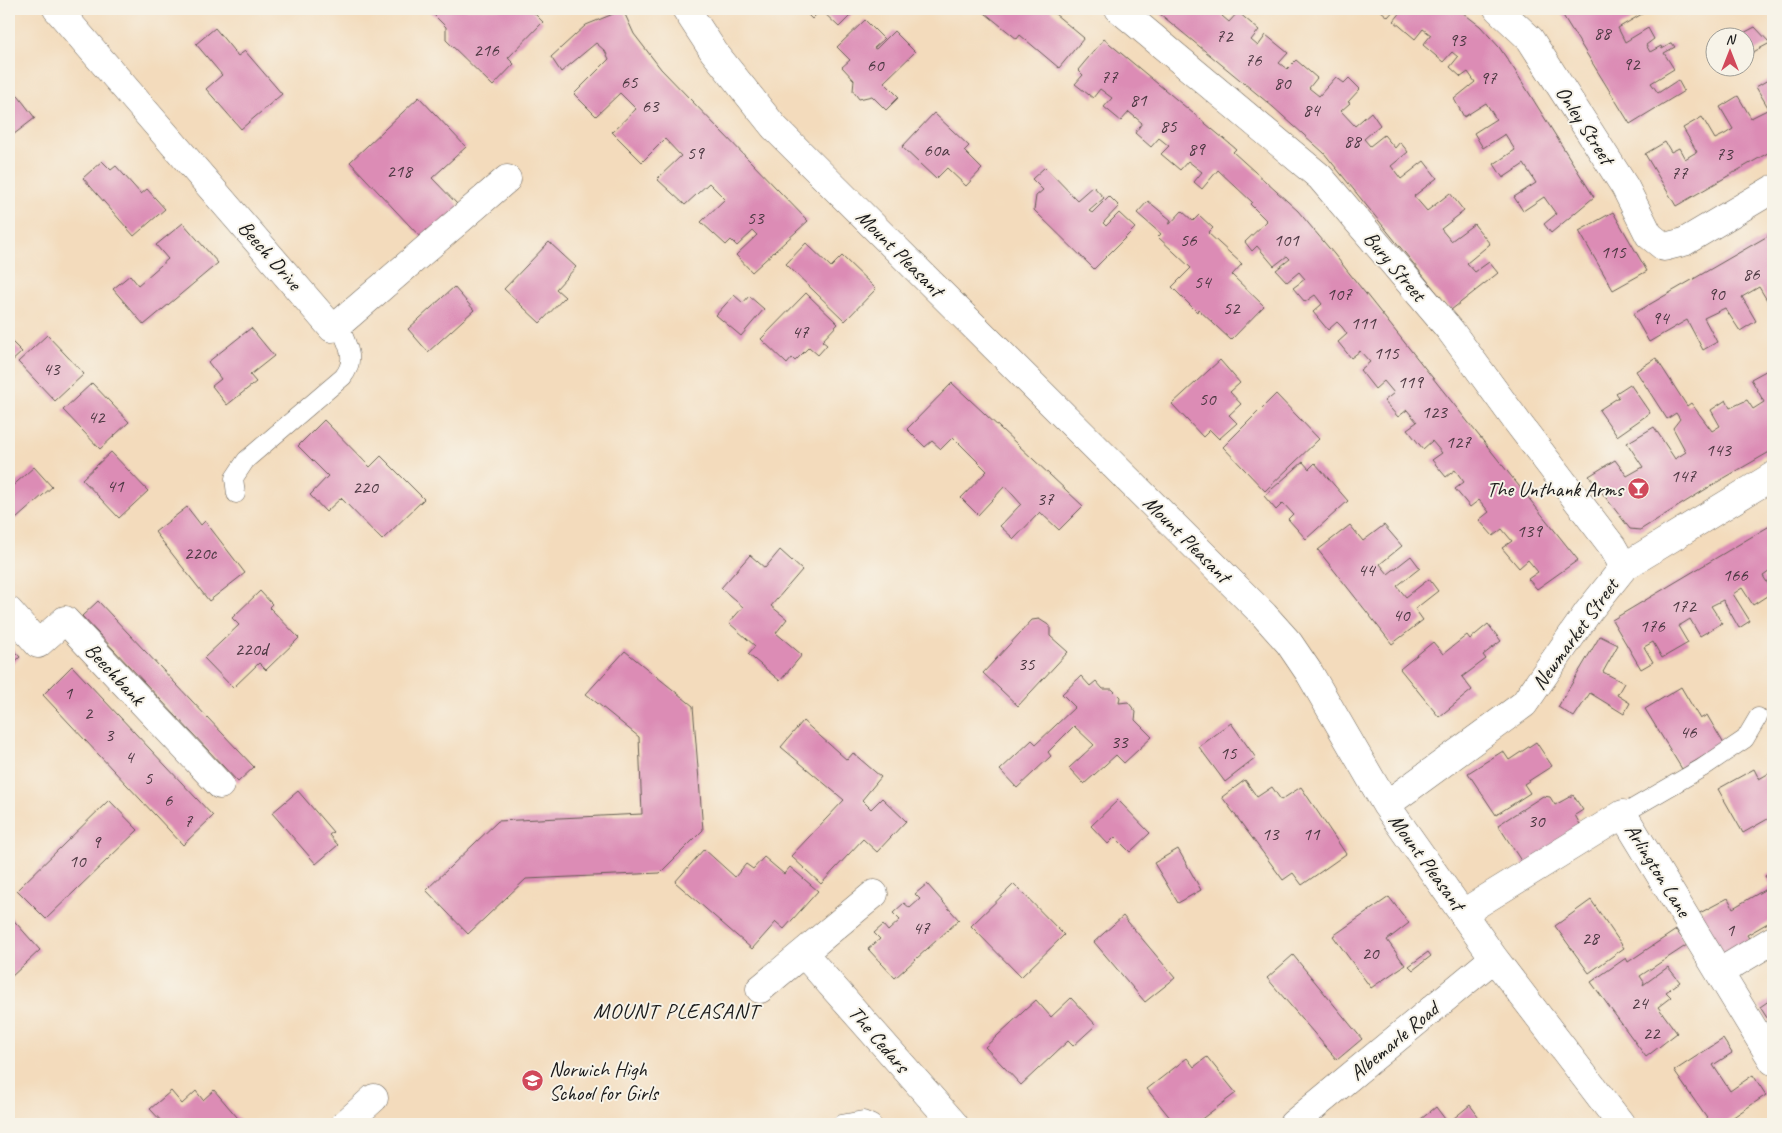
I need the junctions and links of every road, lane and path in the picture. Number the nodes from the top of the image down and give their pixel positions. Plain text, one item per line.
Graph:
1 (57, 9) edge
2 (686, 9) edge
3 (1119, 9) edge
4 (1498, 9) edge
5 (508, 179) dead end
6 (1773, 189) edge
7 (339, 324) junction
8 (1773, 476) edge
9 (236, 494) dead end
10 (1624, 567) junction
11 (9, 611) edge
12 (1758, 717) dead end
13 (220, 785) dead end
14 (1386, 805) junction
15 (1623, 814) junction
16 (874, 894) dead end
17 (1464, 913) junction
18 (1773, 940) edge
19 (804, 954) junction
20 (1494, 958) junction
21 (1720, 972) junction
22 (760, 990) dead end
23 (1773, 1061) edge
24 (374, 1098) dead end
25 (345, 1124) edge
26 (841, 1124) edge
27 (872, 1124) edge
28 (954, 1124) edge
29 (1293, 1124) edge
30 (1621, 1124) edge

1 - 7 street, Beech Drive
2 - 14 street, Mount Pleasant
3 - 10 street, Bury Street
4 - 6 street, Onley Street
5 - 7 street
7 - 9 lane
8 - 10 street, Newmarket Street
10 - 14 street, Newmarket Street
11 - 13 street, Beechbank
12 - 15 lane
14 - 17 street, Mount Pleasant
15 - 17 street, Arlington Lane
15 - 21 street, Arlington Lane
16 - 19 street
17 - 20 street, Mount Pleasant
18 - 21 street
19 - 22 street
19 - 28 street, The Cedars
20 - 29 street, Albemarle Road
20 - 30 street, Mount Pleasant
21 - 23 street, Arlington Lane
24 - 25 street
26 - 27 lane

